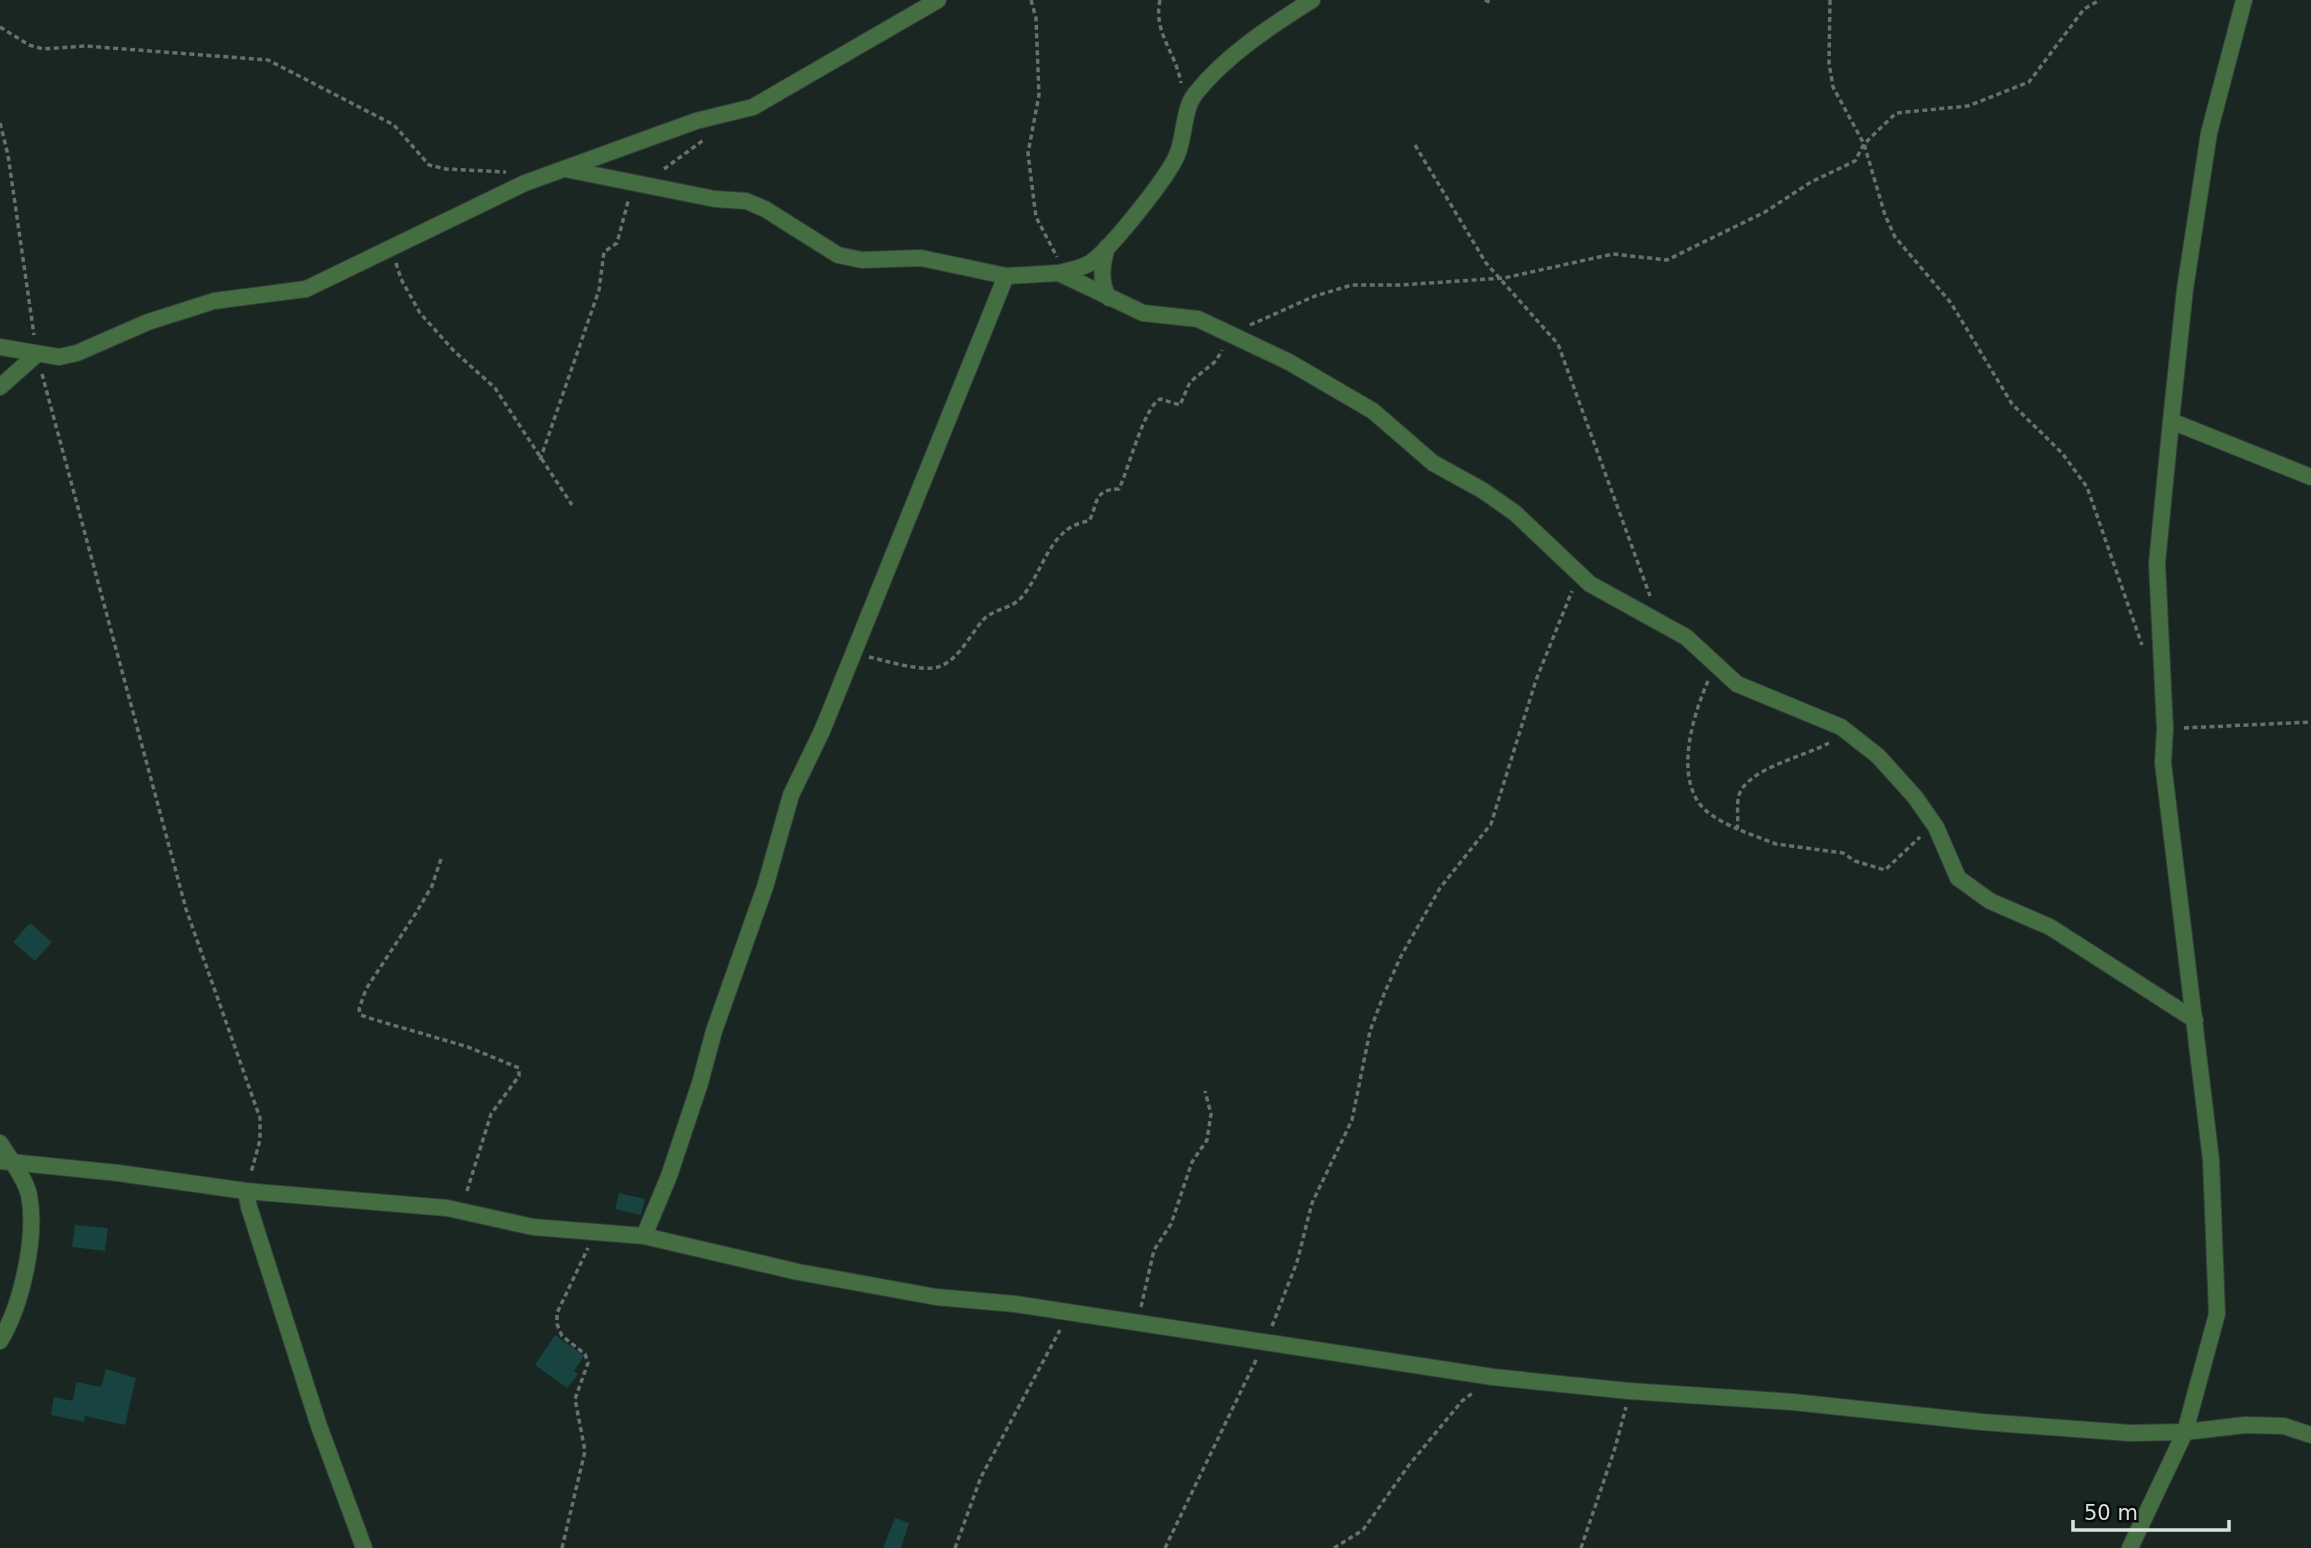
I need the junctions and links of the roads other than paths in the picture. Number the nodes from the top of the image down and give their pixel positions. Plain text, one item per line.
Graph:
1 (938, 0) edge
2 (1312, 0) edge
3 (2244, 0) edge
4 (565, 169) junction
5 (1107, 245) junction
6 (1059, 273) junction
7 (1006, 276) junction
8 (1109, 298) junction
9 (0, 347) edge
10 (37, 355) junction
11 (0, 387) edge
12 (2171, 421) junction
13 (2311, 477) edge
14 (2195, 1020) junction
15 (0, 1143) edge
16 (6, 1162) edge
17 (246, 1191) junction
18 (644, 1237) junction
19 (0, 1341) edge
20 (2185, 1432) junction
21 (2311, 1435) edge
22 (364, 1548) edge
23 (2130, 1548) edge

1 - 4 street
2 - 5 street
3 - 12 street
4 - 7 street
4 - 10 street
5 - 6 street
5 - 8 street
6 - 7 street
6 - 8 street
7 - 18 street
8 - 14 street
9 - 10 street
10 - 11 street
12 - 13 street
12 - 14 street
14 - 20 street
15 - 16 street
16 - 17 street
16 - 19 street
17 - 18 street
17 - 22 street
18 - 20 street
20 - 21 street
20 - 23 street

